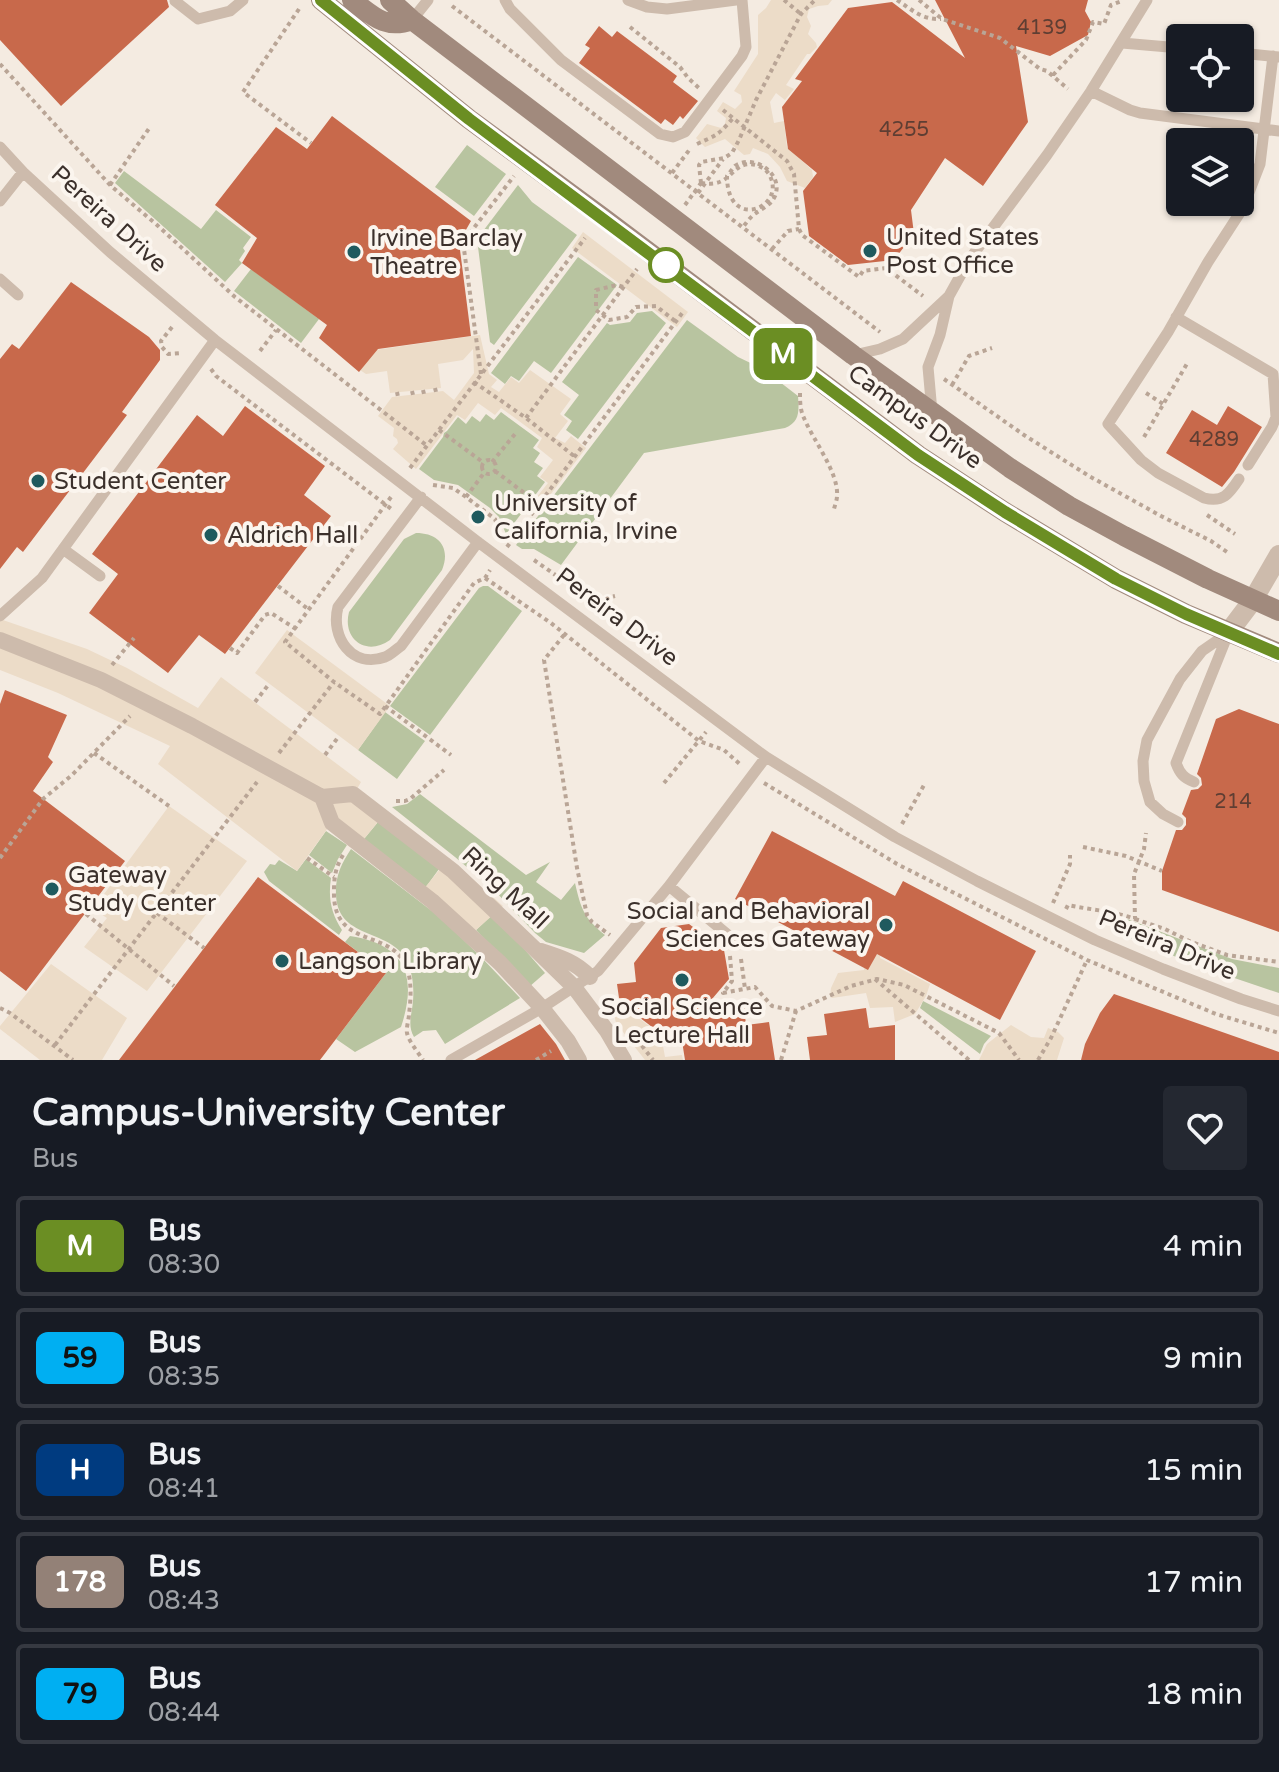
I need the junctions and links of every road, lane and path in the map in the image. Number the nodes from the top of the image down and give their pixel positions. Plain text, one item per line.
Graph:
1 (243, 0) edge
2 (321, 0) edge
3 (352, 0) edge
4 (390, 0) edge
5 (428, 0) edge
6 (505, 0) edge
7 (628, 0) edge
8 (739, 0) edge
9 (784, 0) edge
10 (815, 0) edge
11 (897, 0) edge
12 (919, 0) edge
13 (1147, 0) edge
14 (175, 1) edge
15 (1122, 1) edge
16 (452, 6) dead end
17 (299, 9) dead end
18 (801, 14) junction
19 (942, 19) junction
20 (412, 20) junction
21 (630, 27) dead end
22 (1122, 43) junction
23 (1166, 47) edge
24 (1254, 54) edge
25 (1276, 56) edge
26 (0, 64) edge
27 (1052, 76) junction
28 (691, 82) dead end
29 (1068, 89) dead end
30 (1091, 91) junction
31 (709, 100) junction
32 (733, 118) junction
33 (150, 127) dead end
34 (744, 127) junction
35 (1265, 130) junction
36 (1279, 131) edge
37 (311, 143) dead end
38 (0, 147) edge
39 (724, 158) junction
40 (23, 172) junction
41 (672, 173) junction
42 (514, 176) dead end
43 (701, 183) junction
44 (110, 185) junction
45 (698, 193) junction
46 (0, 201) edge
47 (684, 206) dead end
48 (743, 227) junction
49 (799, 229) junction
50 (585, 238) dead end
51 (772, 249) junction
52 (640, 264) dead end
53 (0, 279) edge
54 (623, 287) junction
55 (18, 295) dead end
56 (923, 296) dead end
57 (949, 296) junction
58 (1176, 317) junction
59 (675, 321) dead end
60 (172, 327) dead end
61 (276, 330) junction
62 (889, 338) dead end
63 (215, 340) junction
64 (992, 348) dead end
65 (260, 351) dead end
66 (182, 353) dead end
67 (853, 355) junction
68 (202, 357) junction
69 (1188, 362) dead end
70 (481, 374) junction
71 (939, 375) dead end
72 (474, 382) junction
73 (952, 385) junction
74 (800, 393) dead end
75 (932, 413) junction
76 (526, 418) junction
77 (439, 430) junction
78 (515, 434) dead end
79 (426, 445) junction
80 (1154, 446) dead end
81 (574, 456) dead end
82 (492, 462) junction
83 (484, 463) junction
84 (1248, 465) dead end
85 (410, 468) dead end
86 (495, 471) junction
87 (485, 473) junction
88 (422, 477) dead end
89 (1239, 479) dead end
90 (421, 497) junction
91 (466, 497) junction
92 (539, 504) dead end
93 (834, 509) dead end
94 (404, 519) junction
95 (478, 542) junction
96 (510, 544) dead end
97 (63, 549) junction
98 (1227, 552) dead end
99 (1279, 555) edge
100 (531, 558) dead end
101 (100, 576) dead end
102 (485, 578) dead end
103 (564, 581) dead end
104 (278, 586) dead end
105 (615, 596) dead end
106 (590, 599) dead end
107 (1253, 600) junction
108 (308, 609) dead end
109 (1279, 611) edge
110 (0, 616) edge
111 (296, 629) dead end
112 (1228, 633) junction
113 (564, 635) junction
114 (134, 638) dead end
115 (0, 640) edge
116 (230, 648) dead end
117 (1279, 653) edge
118 (101, 680) junction
119 (334, 682) dead end
120 (269, 684) dead end
121 (144, 701) junction
122 (255, 702) dead end
123 (385, 706) dead end
124 (717, 720) junction
125 (295, 732) dead end
126 (339, 736) dead end
127 (699, 741) junction
128 (94, 753) junction
129 (325, 755) dead end
130 (451, 755) dead end
131 (766, 757) junction
132 (444, 770) dead end
133 (752, 776) junction
134 (1194, 782) dead end
135 (664, 783) dead end
136 (924, 785) dead end
137 (322, 797) junction
138 (410, 799) dead end
139 (169, 806) dead end
140 (229, 819) dead end
141 (1178, 822) dead end
142 (1146, 833) dead end
143 (895, 837) junction
144 (354, 840) junction
145 (1083, 847) dead end
146 (1070, 855) dead end
147 (0, 858) edge
148 (307, 858) dead end
149 (1139, 862) junction
150 (1162, 871) dead end
151 (334, 877) junction
152 (669, 886) junction
153 (157, 913) junction
154 (86, 914) dead end
155 (1077, 915) dead end
156 (1047, 916) junction
157 (1135, 919) junction
158 (1116, 920) dead end
159 (1113, 926) dead end
160 (612, 937) dead end
161 (734, 947) junction
162 (204, 948) dead end
163 (129, 950) junction
164 (536, 950) junction
165 (1091, 950) dead end
166 (1279, 962) edge
167 (590, 977) junction
168 (875, 979) junction
169 (174, 986) dead end
170 (574, 987) junction
171 (745, 989) junction
172 (0, 1008) edge
173 (542, 1008) junction
174 (796, 1011) junction
175 (1279, 1011) edge
176 (55, 1045) junction
177 (550, 1052) dead end
178 (73, 1060) edge
179 (423, 1060) edge
180 (451, 1060) edge
181 (536, 1060) edge
182 (579, 1060) edge
183 (624, 1060) edge
184 (781, 1060) edge
185 (969, 1060) edge
186 (1019, 1060) edge
187 (1038, 1060) edge

1 - 14 lane
2 - 112 main road, Campus Drive
3 - 20 main road
4 - 20 main road, Campus Drive
5 - 20 lane
6 - 31 lane
7 - 8 lane
8 - 31 lane
9 - 18 path
10 - 18 path
11 - 19 path
12 - 19 path
13 - 22 lane
15 - 27 path
16 - 41 path
17 - 37 path
18 - 34 path
19 - 27 path
20 - 67 main road, Campus Drive
21 - 28 path
22 - 23 lane
22 - 30 lane
24 - 25 lane
25 - 35 lane
26 - 44 path
27 - 29 path
30 - 35 lane
30 - 57 lane
31 - 32 path
32 - 34 path
32 - 41 path
33 - 44 path
34 - 39 path
34 - 49 path
35 - 36 lane
35 - 58 lane
38 - 40 lane, Pereira Drive
39 - 43 path
39 - 45 path
40 - 46 lane
40 - 63 lane, Pereira Drive
41 - 45 path
42 - 70 path
43 - 47 path
43 - 48 path
44 - 61 path
45 - 48 path
48 - 51 path
49 - 51 path
49 - 56 path
50 - 70 path
51 - 62 path
52 - 54 path
53 - 55 lane
54 - 59 path
54 - 76 path
57 - 67 lane
57 - 75 lane
58 - 84 lane
58 - 89 lane
60 - 66 path
61 - 65 path
61 - 79 path
63 - 68 lane
63 - 90 lane, Pereira Drive
64 - 73 path
67 - 75 main road, Campus Drive
68 - 94 path
68 - 97 lane
69 - 80 path
70 - 72 path
71 - 73 path
72 - 76 path
72 - 77 path
73 - 98 path
74 - 93 path
75 - 107 main road, Campus Drive
76 - 81 path
77 - 79 path
77 - 83 path
78 - 82 path
79 - 85 path
82 - 83 path
82 - 86 path
83 - 87 path
86 - 87 path
86 - 92 path
87 - 91 path
88 - 91 path
90 - 94 lane
90 - 95 lane, Pereira Drive
91 - 96 path
94 - 95 lane
95 - 124 lane, Pereira Drive
97 - 101 lane
97 - 110 lane
99 - 107 street
100 - 103 path
102 - 113 path
104 - 108 path
105 - 106 path
107 - 109 main road, Campus Drive
107 - 112 street
111 - 116 path
112 - 117 main road, Campus Drive
112 - 134 lane
112 - 141 lane
113 - 127 path
113 - 160 path
114 - 118 path
115 - 118 street, Ring Mall
118 - 121 street, Ring Mall
119 - 125 path
120 - 122 path
121 - 128 path
121 - 137 street, Ring Mall
123 - 130 path
124 - 127 path
124 - 131 lane, Pereira Drive
126 - 129 path
127 - 133 path
127 - 135 path
128 - 139 path
128 - 147 path
131 - 133 lane
131 - 143 lane, Pereira Drive
132 - 138 path
133 - 152 lane
136 - 143 path
137 - 144 street
137 - 164 street, Ring Mall
140 - 153 path
142 - 149 path
143 - 156 lane, Pereira Drive
144 - 151 path
144 - 173 street
145 - 149 path
146 - 156 path
148 - 151 path
149 - 150 path
149 - 157 path
151 - 179 path
152 - 161 lane
152 - 167 lane
153 - 162 path
153 - 163 path
154 - 163 path
155 - 157 path
156 - 175 lane, Pereira Drive
157 - 166 path
158 - 159 path
161 - 171 path
161 - 171 path
163 - 169 path
163 - 176 path
164 - 167 street
164 - 170 street, Ring Mall
165 - 187 path
167 - 170 lane
168 - 174 path
168 - 185 path
168 - 186 path
170 - 173 lane
170 - 183 street, Ring Mall
171 - 174 path
172 - 176 path
173 - 180 lane
173 - 182 street
174 - 184 path
176 - 178 path
177 - 181 path

